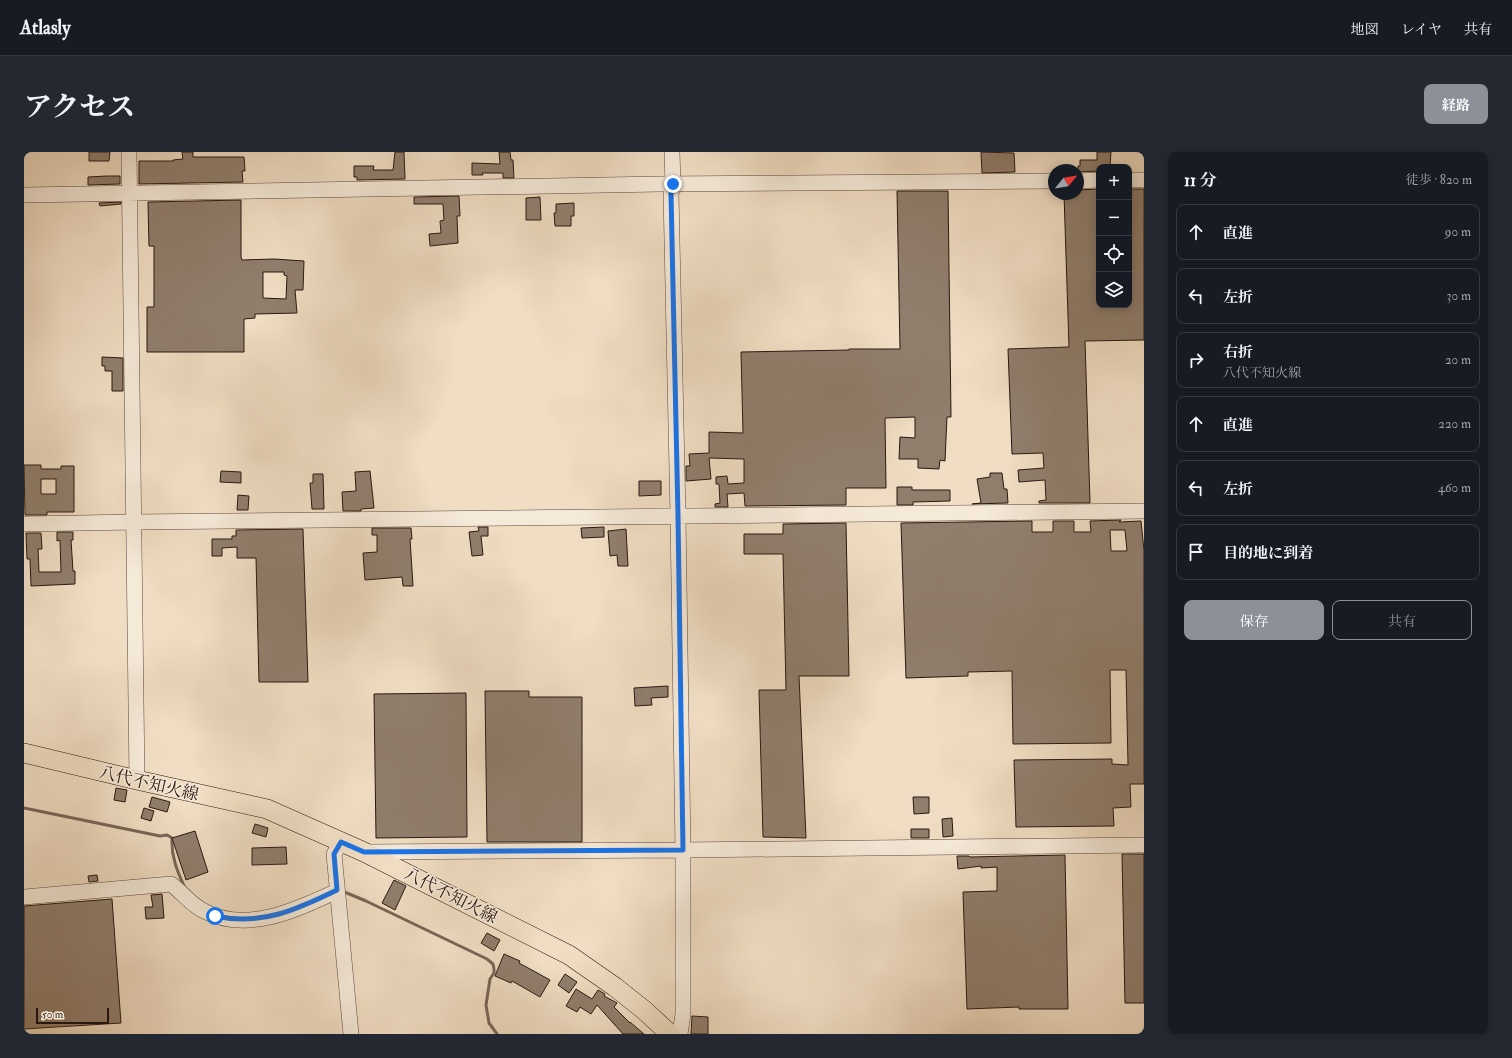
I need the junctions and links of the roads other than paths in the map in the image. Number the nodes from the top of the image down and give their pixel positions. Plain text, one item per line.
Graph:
1 (129, 152) edge
2 (672, 152) edge
3 (1096, 180) edge
4 (1132, 180) edge
5 (1144, 180) edge
6 (1048, 181) edge
7 (1084, 181) edge
8 (673, 184) junction
9 (129, 192) junction
10 (24, 194) edge
11 (1144, 511) edge
12 (678, 516) junction
13 (133, 522) junction
14 (24, 524) edge
15 (24, 753) edge
16 (137, 780) junction
17 (341, 842) junction
18 (1144, 845) edge
19 (683, 850) junction
20 (364, 852) junction
21 (337, 890) junction
22 (24, 898) edge
23 (679, 1033) edge
24 (351, 1034) edge

1 - 9 street
2 - 8 street
3 - 7 street
4 - 5 street
6 - 8 street
8 - 9 street
8 - 12 street
9 - 10 street
9 - 13 street
11 - 12 street
12 - 13 street
12 - 19 street
13 - 14 street
13 - 16 street
15 - 16 main road, 八代不知火線
16 - 17 main road, 八代不知火線
17 - 20 main road, 八代不知火線
17 - 21 street
18 - 19 street
19 - 20 street
19 - 23 street
20 - 23 main road, 八代不知火線
21 - 22 street
21 - 24 street

